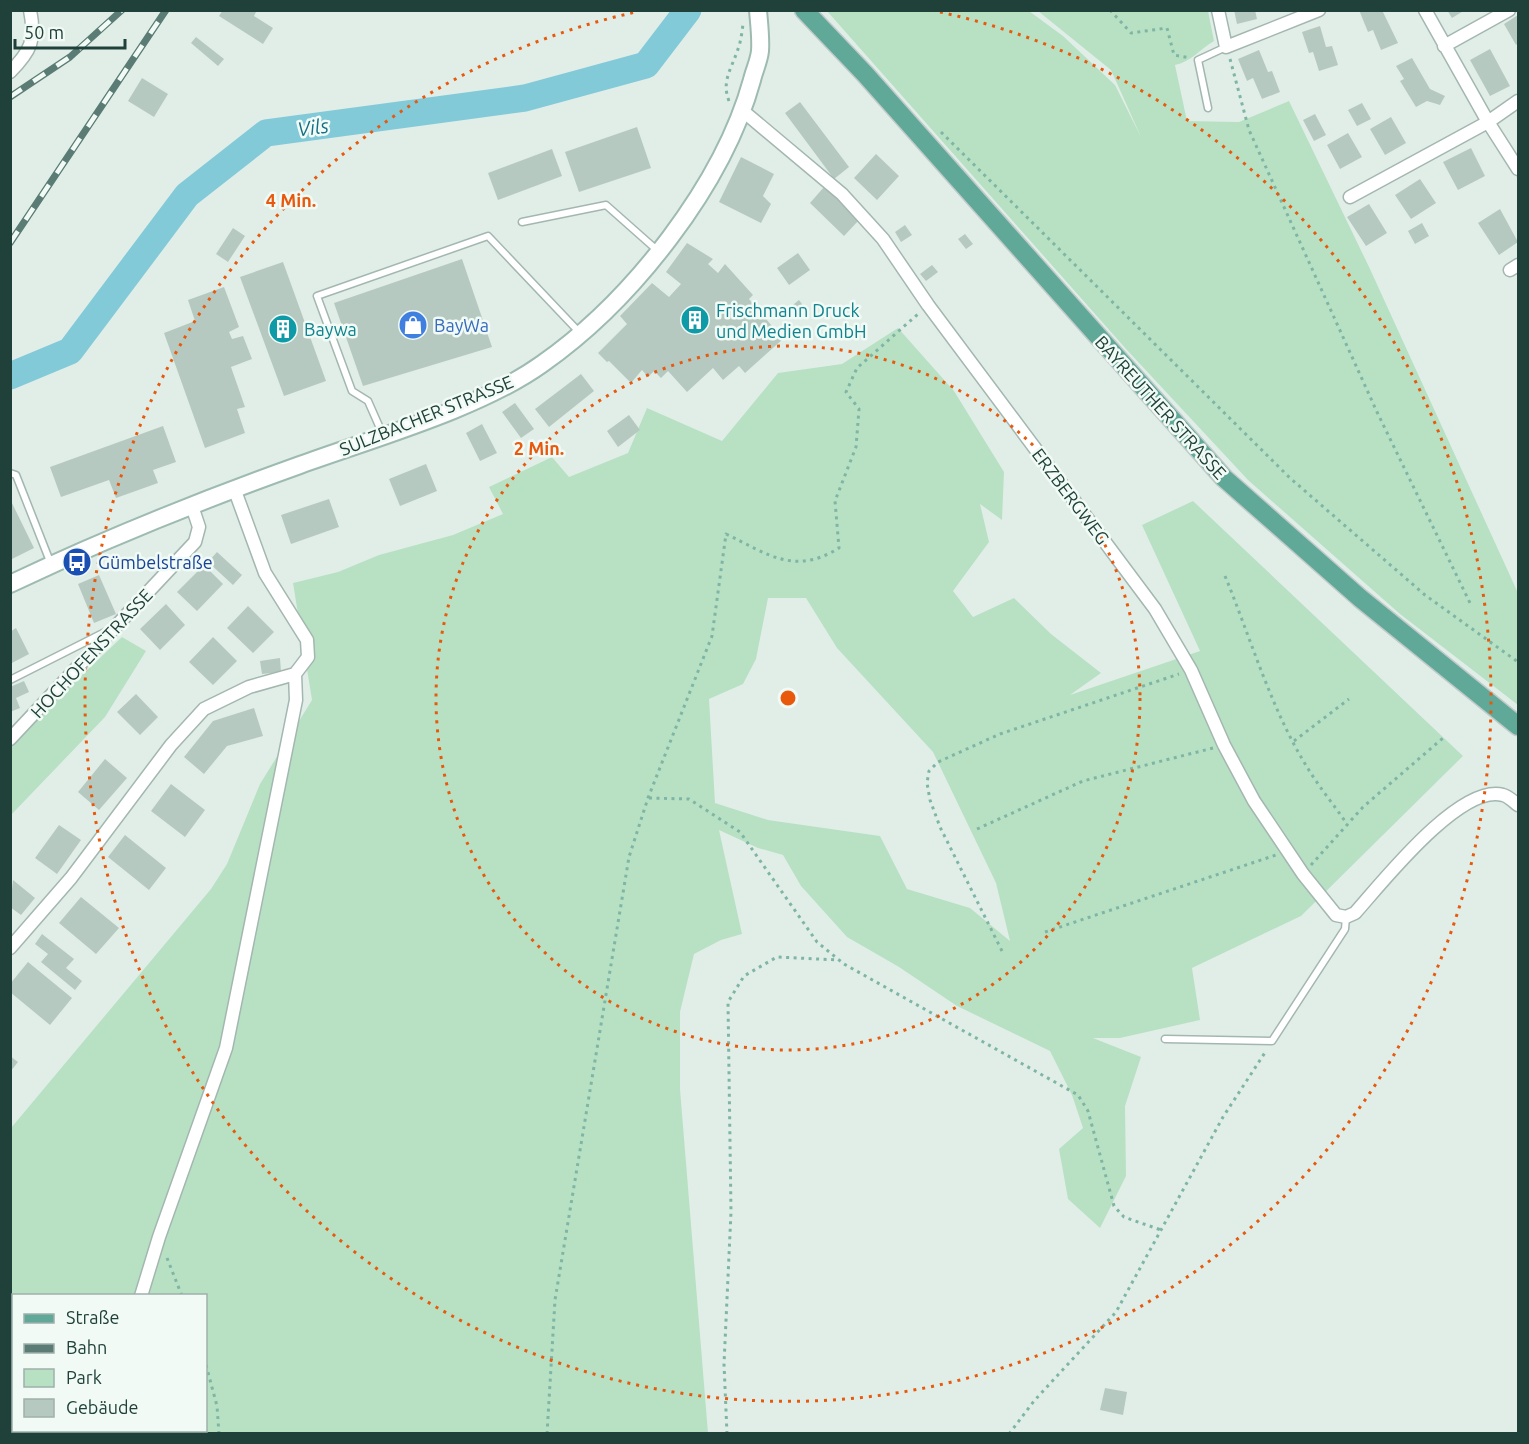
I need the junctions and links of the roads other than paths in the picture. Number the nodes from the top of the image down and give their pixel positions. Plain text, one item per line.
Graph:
1 (30, 10) edge
2 (758, 10) edge
3 (804, 10) edge
4 (1218, 10) edge
5 (1319, 10) edge
6 (1425, 10) edge
7 (1506, 12) edge
8 (1444, 46) junction
9 (1226, 48) junction
10 (10, 72) edge
11 (1518, 101) edge
12 (737, 108) junction
13 (1208, 108) dead end
14 (1488, 122) junction
15 (1518, 169) edge
16 (1350, 197) dead end
17 (522, 222) dead end
18 (658, 251) junction
19 (580, 334) junction
20 (383, 435) junction
21 (10, 473) edge
22 (234, 488) junction
23 (192, 506) junction
24 (51, 564) junction
25 (10, 584) edge
26 (115, 626) junction
27 (295, 674) junction
28 (10, 680) edge
29 (1518, 726) edge
30 (10, 739) edge
31 (1518, 805) edge
32 (1346, 917) junction
33 (10, 948) edge
34 (1165, 1039) dead end
35 (142, 1294) edge

1 - 10 street
2 - 12 main road, SULZBACHER STRASSE
3 - 29 main road, BAYREUTHER STRASSE
4 - 9 street
5 - 9 street
6 - 8 street
7 - 8 street
8 - 14 street
9 - 13 lane
11 - 14 street
12 - 18 main road, SULZBACHER STRASSE
12 - 32 street, ERZBERGWEG
14 - 15 street
14 - 16 street
17 - 18 lane
18 - 19 main road, SULZBACHER STRASSE
19 - 20 main road, SULZBACHER STRASSE
19 - 20 lane
20 - 22 main road, SULZBACHER STRASSE
21 - 24 lane
22 - 23 main road, SULZBACHER STRASSE
22 - 27 street
23 - 24 main road, SULZBACHER STRASSE
23 - 26 street, HOCHOFENSTRASSE
24 - 25 main road, SULZBACHER STRASSE
26 - 28 lane
26 - 30 street, HOCHOFENSTRASSE
27 - 33 street
27 - 35 street
31 - 32 street
32 - 34 lane

